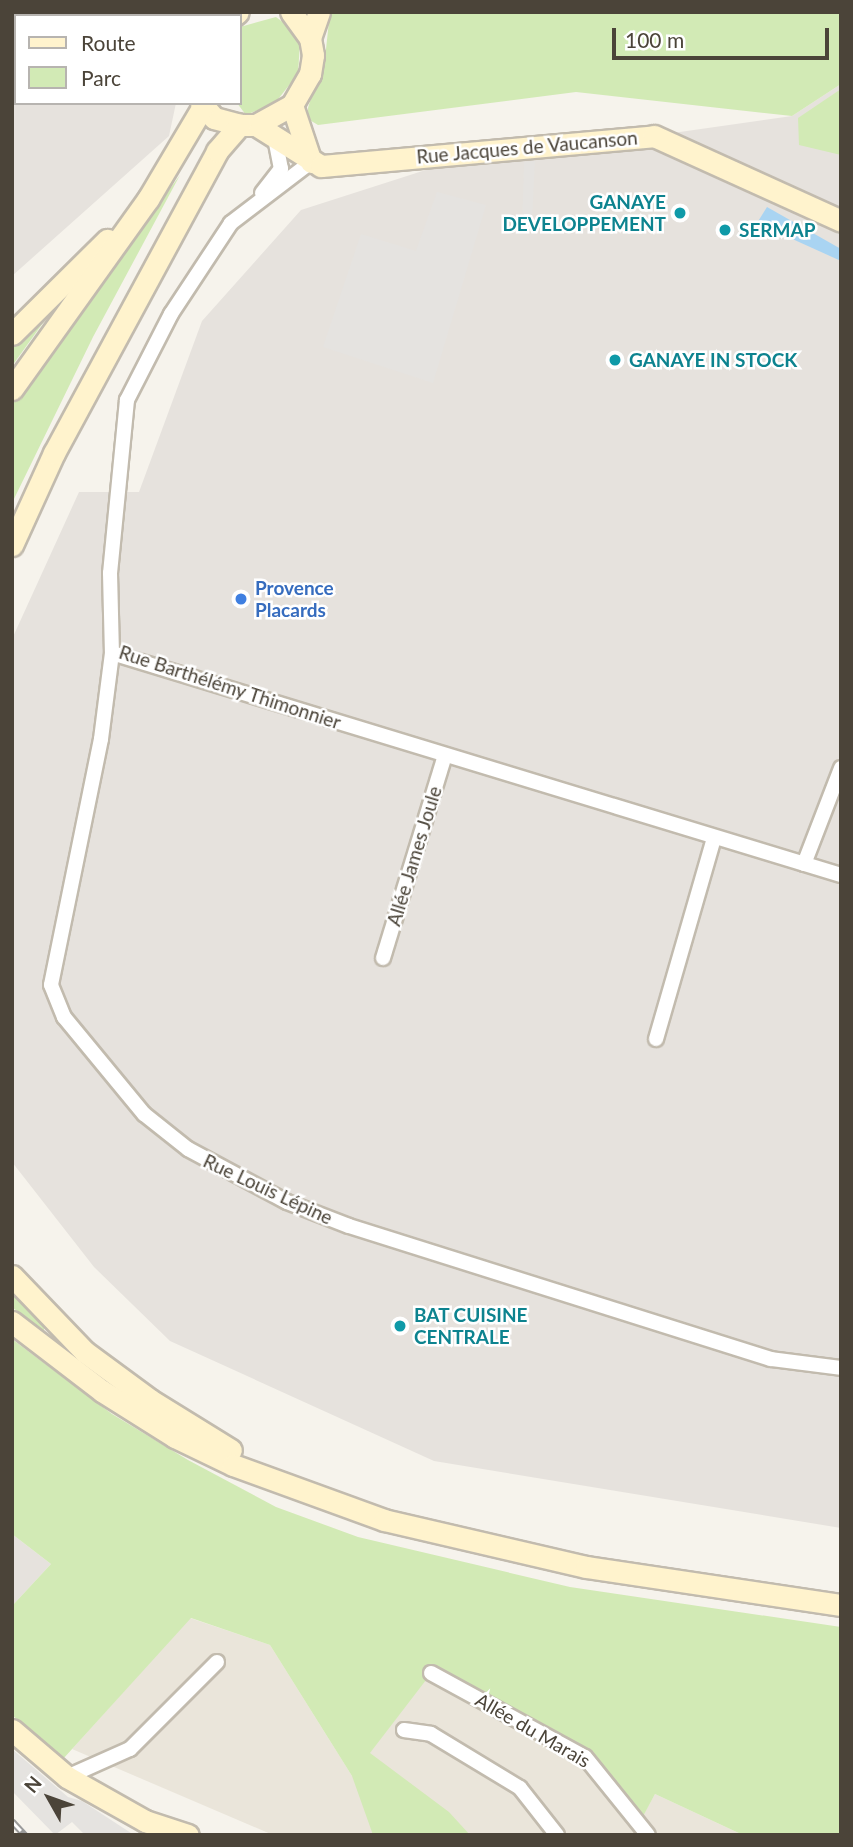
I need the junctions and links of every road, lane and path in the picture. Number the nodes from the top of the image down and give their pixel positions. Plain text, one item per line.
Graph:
1 (291, 12) edge
2 (319, 12) edge
3 (310, 38) junction
4 (292, 105) junction
5 (201, 106) edge
6 (248, 125) junction
7 (275, 138) junction
8 (316, 164) junction
9 (148, 200) junction
10 (841, 221) edge
11 (231, 223) junction
12 (12, 334) edge
13 (12, 389) edge
14 (15, 536) edge
15 (112, 653) junction
16 (445, 755) junction
17 (841, 768) edge
18 (714, 838) junction
19 (804, 864) junction
20 (841, 875) edge
21 (383, 958) dead end
22 (656, 1039) dead end
23 (12, 1276) edge
24 (12, 1322) edge
25 (841, 1368) edge
26 (296, 1489) junction
27 (841, 1605) edge
28 (217, 1662) dead end
29 (431, 1673) dead end
30 (12, 1730) edge
31 (404, 1730) dead end
32 (67, 1777) junction
33 (144, 1835) edge
34 (188, 1835) edge
35 (557, 1835) edge
36 (648, 1835) edge

1 - 3 main road
2 - 3 main road
3 - 4 main road
4 - 6 main road
4 - 8 main road
5 - 6 main road
5 - 9 main road
6 - 7 main road
6 - 14 main road
7 - 8 main road
7 - 11 street
8 - 10 main road, Rue Jacques de Vaucanson
8 - 11 street, Rue Barthélémy Thimonnier
9 - 12 main road
9 - 13 main road
11 - 15 street, Rue Barthélémy Thimonnier
15 - 16 street, Rue Barthélémy Thimonnier
15 - 25 street, Rue Louis Lépine
16 - 18 street, Rue Barthélémy Thimonnier
16 - 21 street, Allée James Joule
17 - 19 street
18 - 19 street, Rue Barthélémy Thimonnier
18 - 22 street
19 - 20 street, Rue Barthélémy Thimonnier
23 - 26 main road
24 - 26 main road
26 - 27 main road
28 - 32 street
29 - 36 street, Allée du Marais
30 - 32 main road
31 - 35 street
32 - 33 main road
32 - 34 main road

